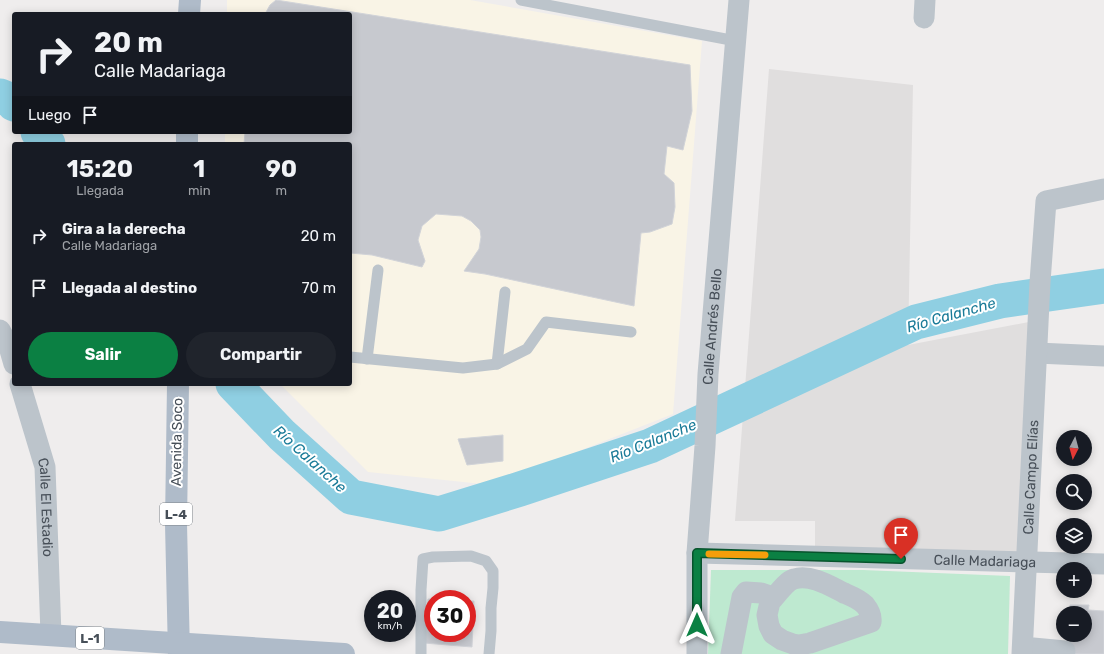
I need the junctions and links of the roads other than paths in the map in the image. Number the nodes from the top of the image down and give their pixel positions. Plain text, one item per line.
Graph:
1 (190, 0) edge
2 (521, 0) edge
3 (739, 0) edge
4 (190, 12) edge
5 (736, 41) junction
6 (1104, 190) edge
7 (378, 270) dead end
8 (505, 292) dead end
9 (0, 330) edge
10 (631, 332) dead end
11 (1037, 352) junction
12 (1104, 356) edge
13 (12, 357) edge
14 (352, 357) edge
15 (367, 359) junction
16 (496, 364) junction
17 (21, 386) edge
18 (178, 386) edge
19 (697, 553) junction
20 (1026, 562) junction
21 (1104, 564) edge
22 (770, 602) junction
23 (0, 632) edge
24 (51, 635) junction
25 (179, 649) edge
26 (1027, 651) edge
27 (1065, 651) dead end
28 (344, 654) edge
29 (422, 654) edge
30 (488, 654) edge
31 (697, 654) edge
32 (731, 654) edge

1 - 4 main road
2 - 5 lane
3 - 5 street, Calle Andrés Bello
5 - 19 street, Calle Andrés Bello
6 - 11 street, Calle Campo Elías
7 - 15 lane
8 - 16 lane
9 - 13 street
10 - 16 lane
11 - 12 street
11 - 20 street, Calle Campo Elías
14 - 15 lane
15 - 16 lane
17 - 24 street, Calle El Estadio
18 - 25 main road, Avenida Soco / L-4
19 - 20 street, Calle Madariaga
19 - 31 street, Calle Andrés Bello
20 - 21 street, Calle Madariaga
20 - 26 street, Calle Campo Elías
22 - 22 street
22 - 32 street
23 - 24 main road, L-1
24 - 25 main road, L-1
25 - 28 main road, L-1
26 - 27 street
29 - 30 lane

